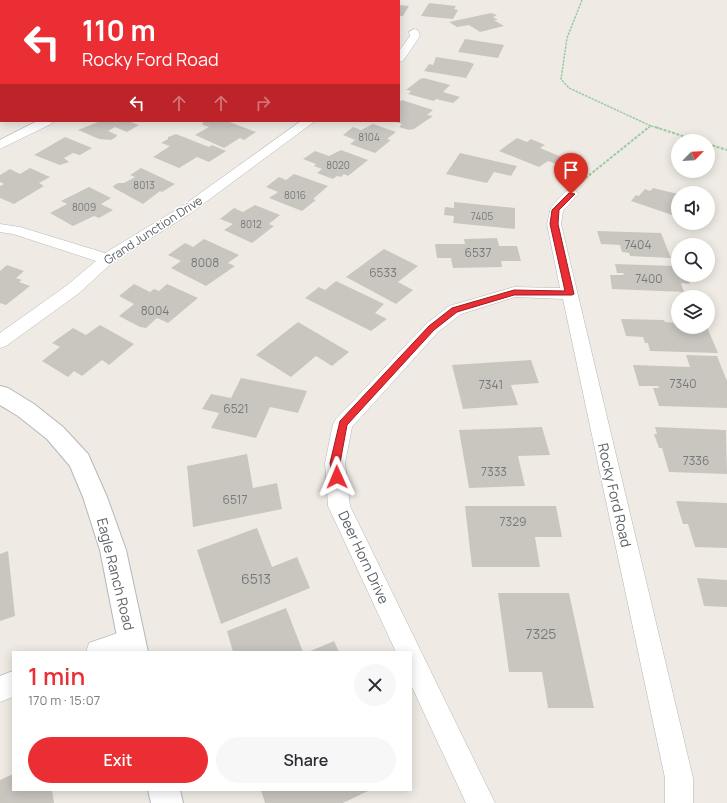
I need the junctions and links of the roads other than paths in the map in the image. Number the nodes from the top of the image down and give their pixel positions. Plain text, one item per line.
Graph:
1 (414, 32) dead end
2 (400, 58) edge
3 (45, 122) edge
4 (308, 122) edge
5 (0, 145) edge
6 (571, 194) road end
7 (0, 228) edge
8 (107, 259) junction
9 (570, 294) junction
10 (0, 342) edge
11 (0, 394) edge
12 (133, 646) edge
13 (104, 651) edge
14 (409, 651) edge
15 (412, 659) edge
16 (12, 684) edge
17 (0, 689) edge
18 (164, 791) edge
19 (167, 803) edge
20 (481, 803) edge
21 (679, 803) edge

1 - 2 street
3 - 5 street
4 - 8 street, Grand Junction Drive
6 - 9 street, Rocky Ford Road
7 - 8 street
8 - 10 street, Grand Junction Drive
9 - 14 street, Deer Horn Drive
9 - 21 street, Rocky Ford Road
11 - 12 street, Eagle Ranch Road
12 - 13 street
15 - 20 street
16 - 17 street
18 - 19 street

